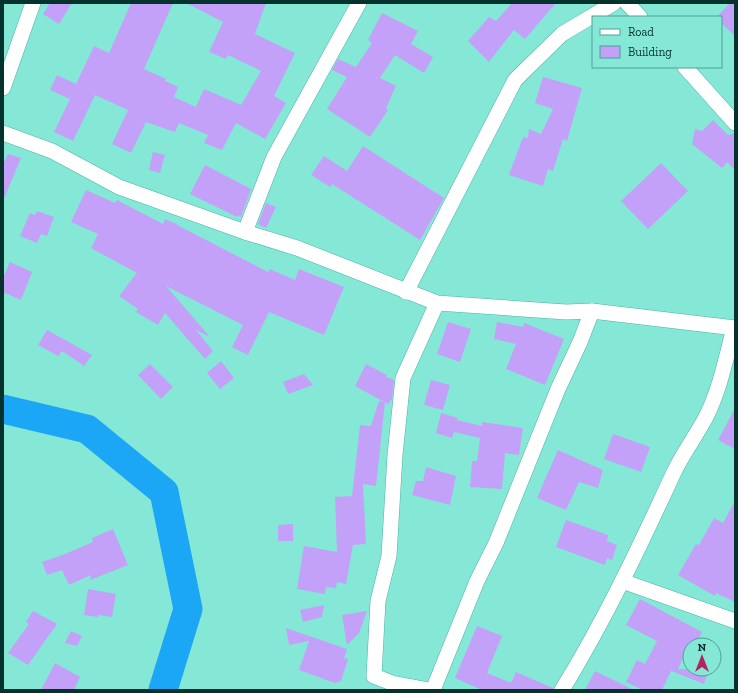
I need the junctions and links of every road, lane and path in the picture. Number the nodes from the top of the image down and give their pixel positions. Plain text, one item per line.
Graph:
1 (33, 3) edge
2 (359, 3) edge
3 (614, 3) edge
4 (627, 3) edge
5 (592, 16) edge
6 (592, 16) edge
7 (639, 16) edge
8 (686, 68) edge
9 (3, 88) edge
10 (735, 123) edge
11 (3, 133) edge
12 (245, 232) junction
13 (406, 292) junction
14 (437, 303) junction
15 (592, 311) junction
16 (735, 328) edge
17 (622, 581) junction
18 (735, 621) edge
19 (429, 690) edge
20 (433, 690) edge
21 (562, 690) edge

1 - 9 street
2 - 12 street
3 - 5 street
4 - 7 street
6 - 13 street
8 - 10 street
11 - 12 street
12 - 13 street
13 - 14 street
14 - 15 street
14 - 19 street
15 - 16 street
15 - 20 street
16 - 17 street
17 - 18 street
17 - 21 street

